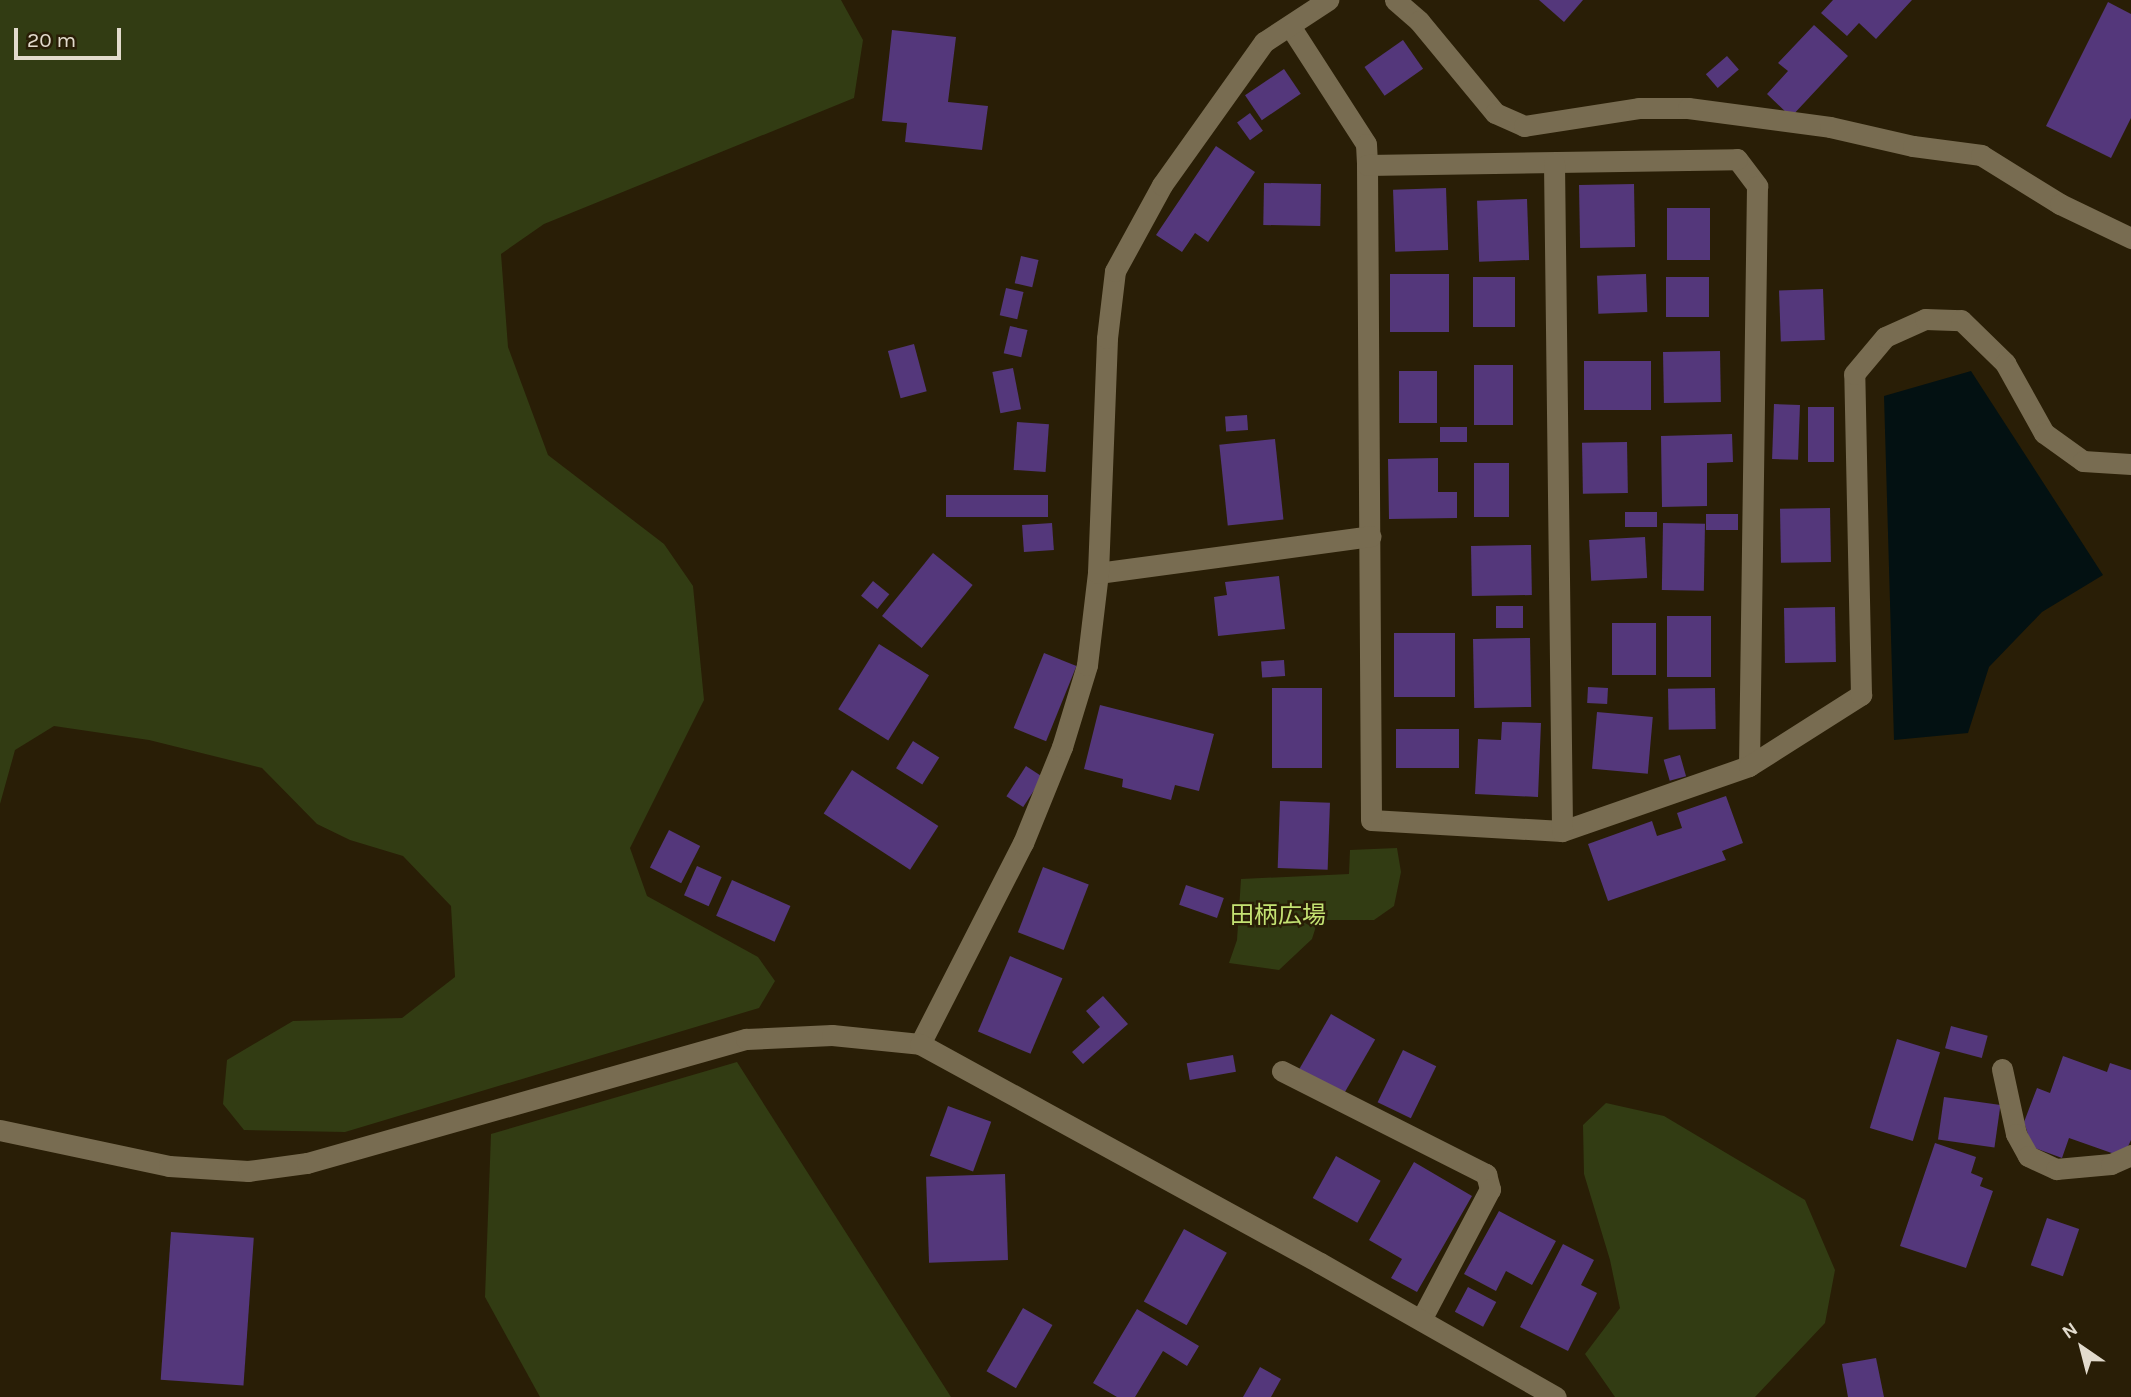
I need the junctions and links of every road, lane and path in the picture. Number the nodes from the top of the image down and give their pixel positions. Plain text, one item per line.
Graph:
1 (1328, 0) edge
2 (1395, 0) edge
3 (1290, 26) junction
4 (1555, 163) junction
5 (1367, 165) junction
6 (2131, 238) edge
7 (2131, 464) edge
8 (1370, 536) junction
9 (1098, 573) junction
10 (1748, 766) junction
11 (1562, 831) junction
12 (920, 1044) junction
13 (2002, 1069) dead end
14 (1282, 1071) dead end
15 (0, 1130) edge
16 (2131, 1154) edge
17 (1421, 1320) junction
18 (1556, 1397) edge

1 - 3 street
2 - 6 street
3 - 5 street
3 - 9 street
4 - 5 street
4 - 10 street
4 - 11 street
5 - 8 street
7 - 10 street
8 - 9 street
8 - 11 street
9 - 12 street
10 - 11 street
12 - 15 street
12 - 17 street
13 - 16 street
14 - 17 street
17 - 18 street

